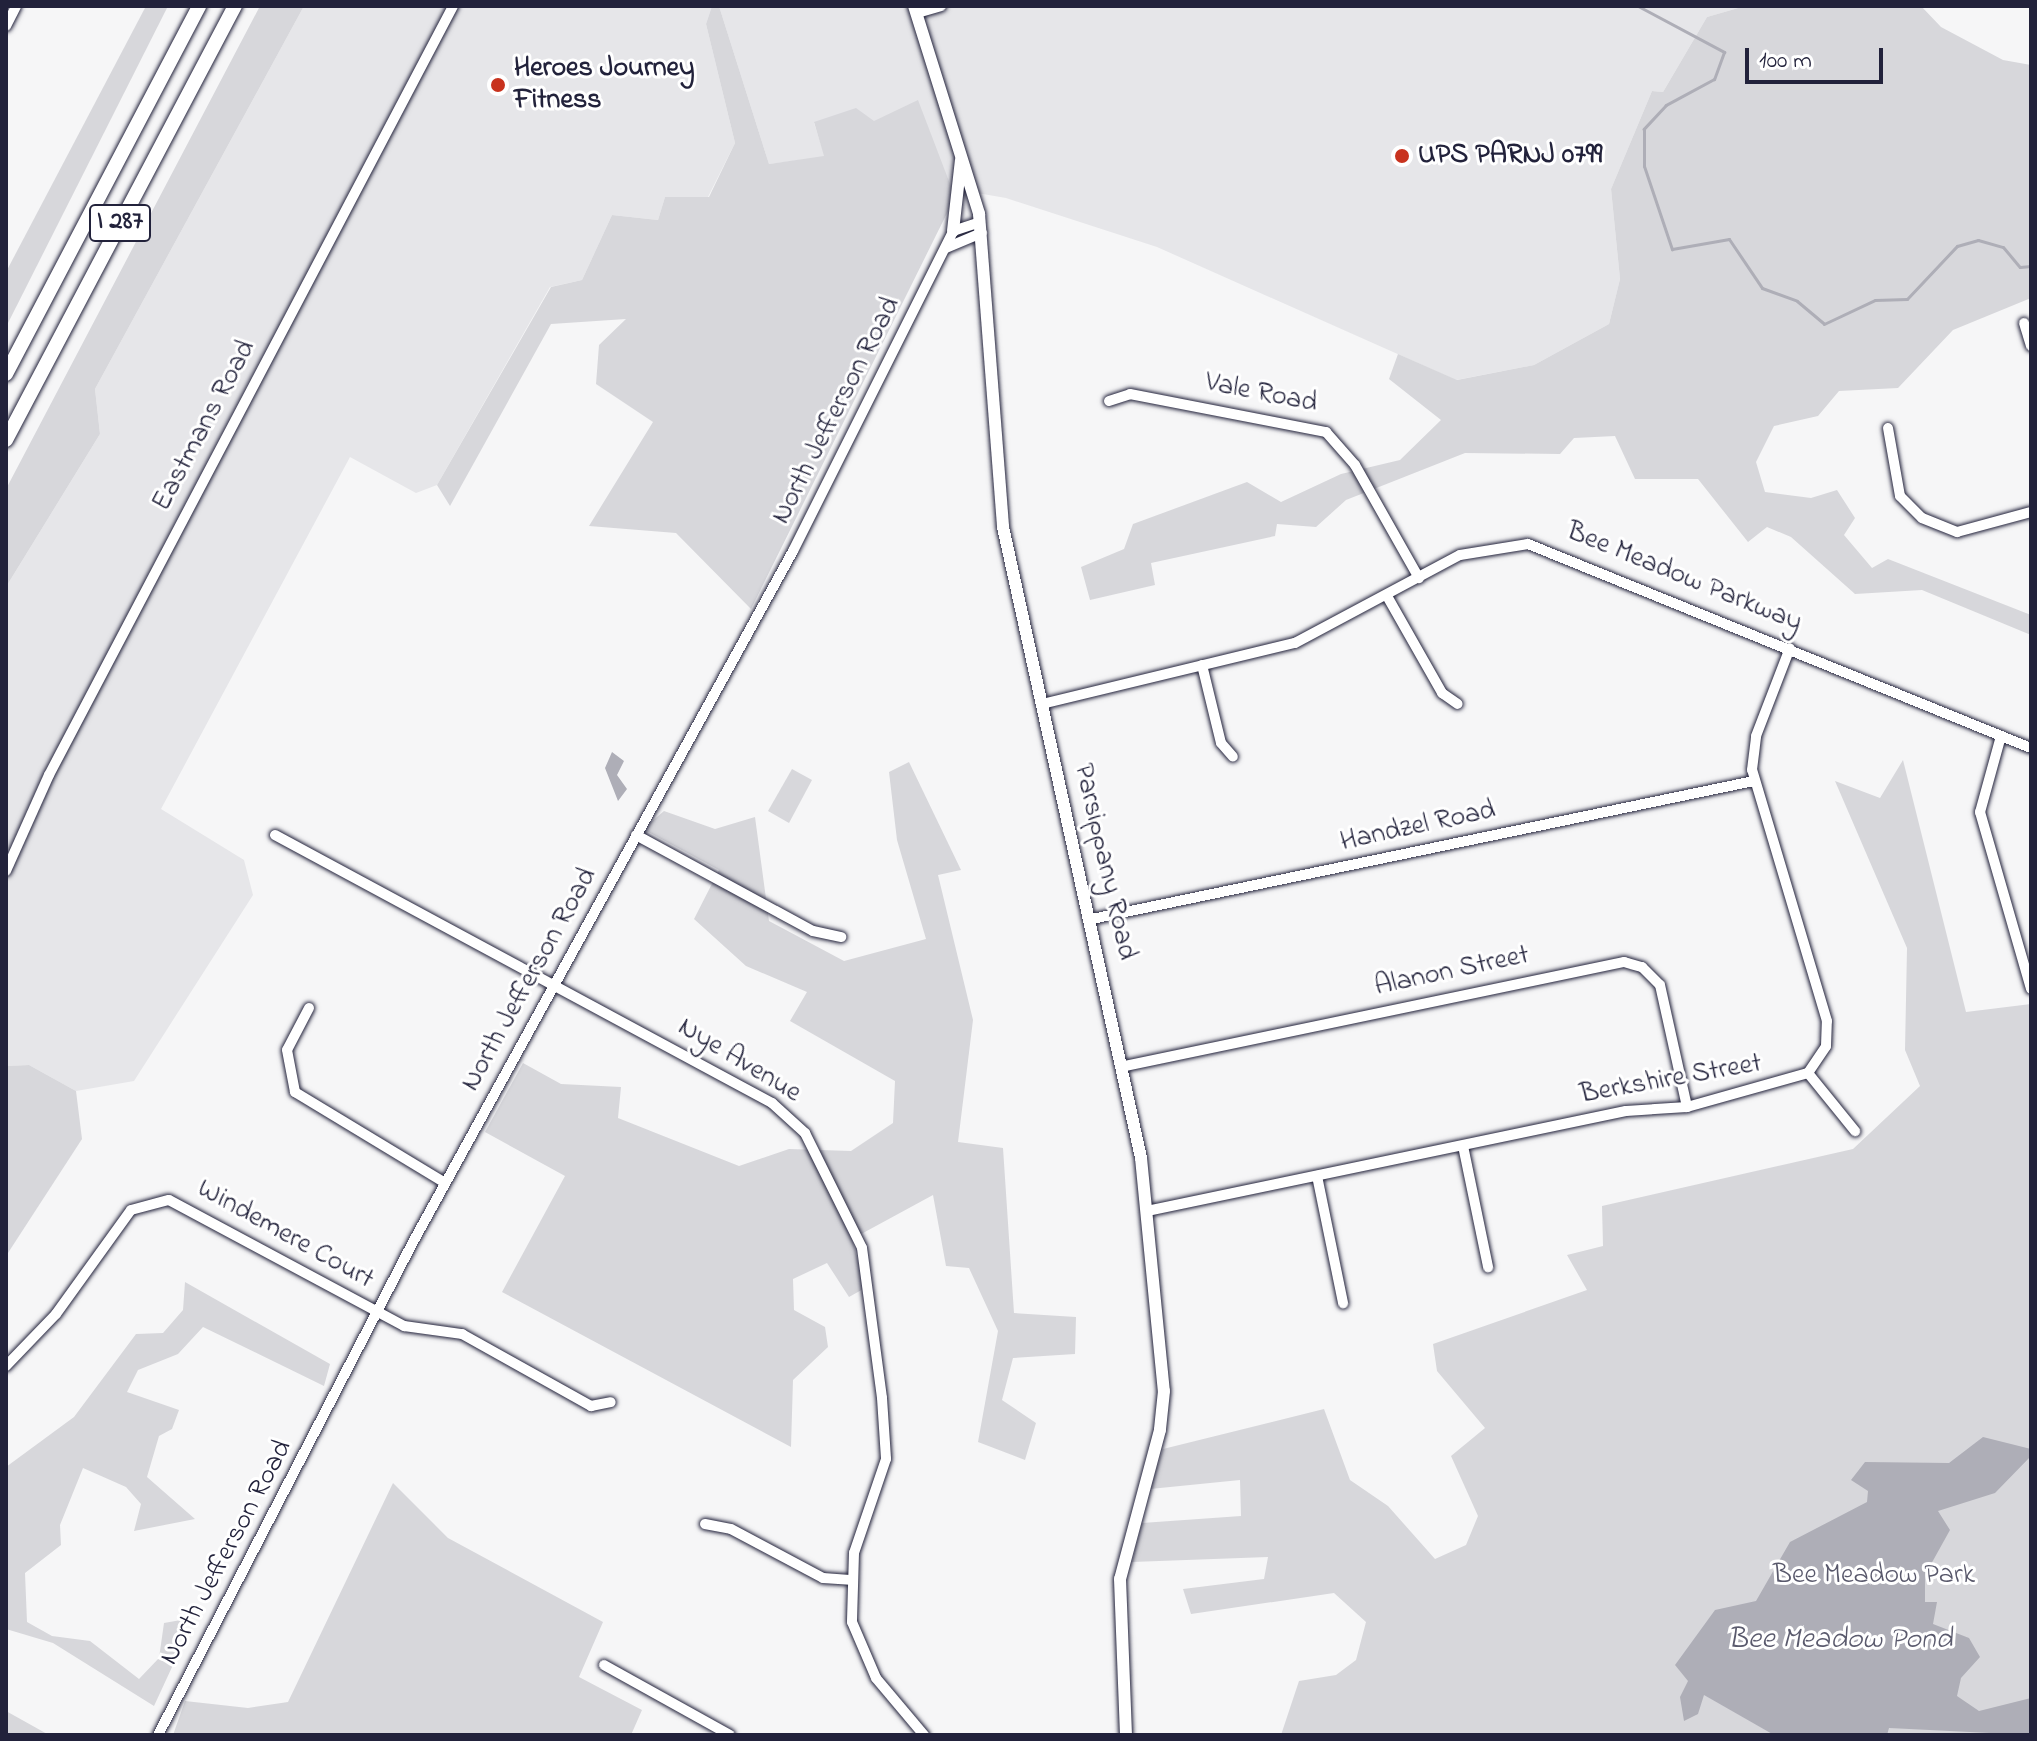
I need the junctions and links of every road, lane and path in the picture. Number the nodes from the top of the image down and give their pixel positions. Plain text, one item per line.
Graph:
1 (16, 6) edge
2 (199, 6) edge
3 (235, 6) edge
4 (453, 6) edge
5 (941, 6) edge
6 (915, 10) edge
7 (6, 26) edge
8 (959, 141) junction
9 (981, 227) junction
10 (953, 231) junction
11 (945, 249) junction
12 (2024, 323) dead end
13 (2031, 346) edge
14 (6, 374) edge
15 (1109, 401) dead end
16 (1888, 428) dead end
17 (6, 440) edge
18 (2031, 512) edge
19 (1419, 578) junction
20 (1387, 596) junction
21 (1790, 648) junction
22 (1202, 665) junction
23 (1042, 704) junction
24 (1458, 704) dead end
25 (2001, 736) junction
26 (2031, 748) edge
27 (1233, 757) dead end
28 (1754, 781) junction
29 (275, 835) dead end
30 (636, 835) junction
31 (6, 871) edge
32 (1092, 919) junction
33 (841, 937) dead end
34 (2030, 972) edge
35 (554, 984) junction
36 (2031, 989) edge
37 (309, 1008) dead end
38 (1125, 1066) junction
39 (1808, 1073) junction
40 (1687, 1107) junction
41 (1855, 1131) dead end
42 (1463, 1146) junction
43 (1317, 1176) junction
44 (445, 1183) junction
45 (1147, 1211) junction
46 (1488, 1267) dead end
47 (1343, 1303) dead end
48 (377, 1314) junction
49 (6, 1366) edge
50 (611, 1402) dead end
51 (705, 1524) dead end
52 (850, 1580) junction
53 (604, 1665) dead end
54 (158, 1735) edge
55 (730, 1735) edge
56 (924, 1735) edge
57 (1126, 1735) edge

1 - 7 street
2 - 14 highway, I 287
3 - 17 highway, I 287
4 - 31 street, Eastmans Road
5 - 6 street
6 - 8 main road, Parsippany Road
8 - 9 main road, Parsippany Road
8 - 10 main road
9 - 10 street
9 - 11 street
9 - 23 main road, Parsippany Road
10 - 11 street, North Jefferson Road
11 - 30 street, North Jefferson Road
12 - 13 street
15 - 19 street, Vale Road
16 - 18 street
19 - 20 street, Bee Meadow Parkway
19 - 21 street, Bee Meadow Parkway
20 - 22 street, Bee Meadow Parkway
20 - 24 street
21 - 25 street, Bee Meadow Parkway
21 - 28 street
22 - 23 street, Bee Meadow Parkway
22 - 27 street
23 - 32 main road, Parsippany Road
25 - 26 street, Bee Meadow Parkway
25 - 34 street
28 - 32 street, Handzel Road
28 - 39 street
29 - 35 street, Nye Avenue
30 - 33 street
30 - 35 street, North Jefferson Road
32 - 38 main road, Parsippany Road
34 - 36 street
35 - 44 street, North Jefferson Road
35 - 52 street, Nye Avenue
37 - 44 street
38 - 40 street, Alanon Street
38 - 45 main road, Parsippany Road
39 - 40 street, Berkshire Street
39 - 41 street
40 - 42 street, Berkshire Street
42 - 43 street, Berkshire Street
42 - 46 street
43 - 45 street, Berkshire Street
43 - 47 street
44 - 48 street, North Jefferson Road
45 - 57 main road, Parsippany Road
48 - 49 street, Windemere Court
48 - 50 street, Windemere Court
48 - 54 street, North Jefferson Road
51 - 52 street
52 - 56 street
53 - 55 street

